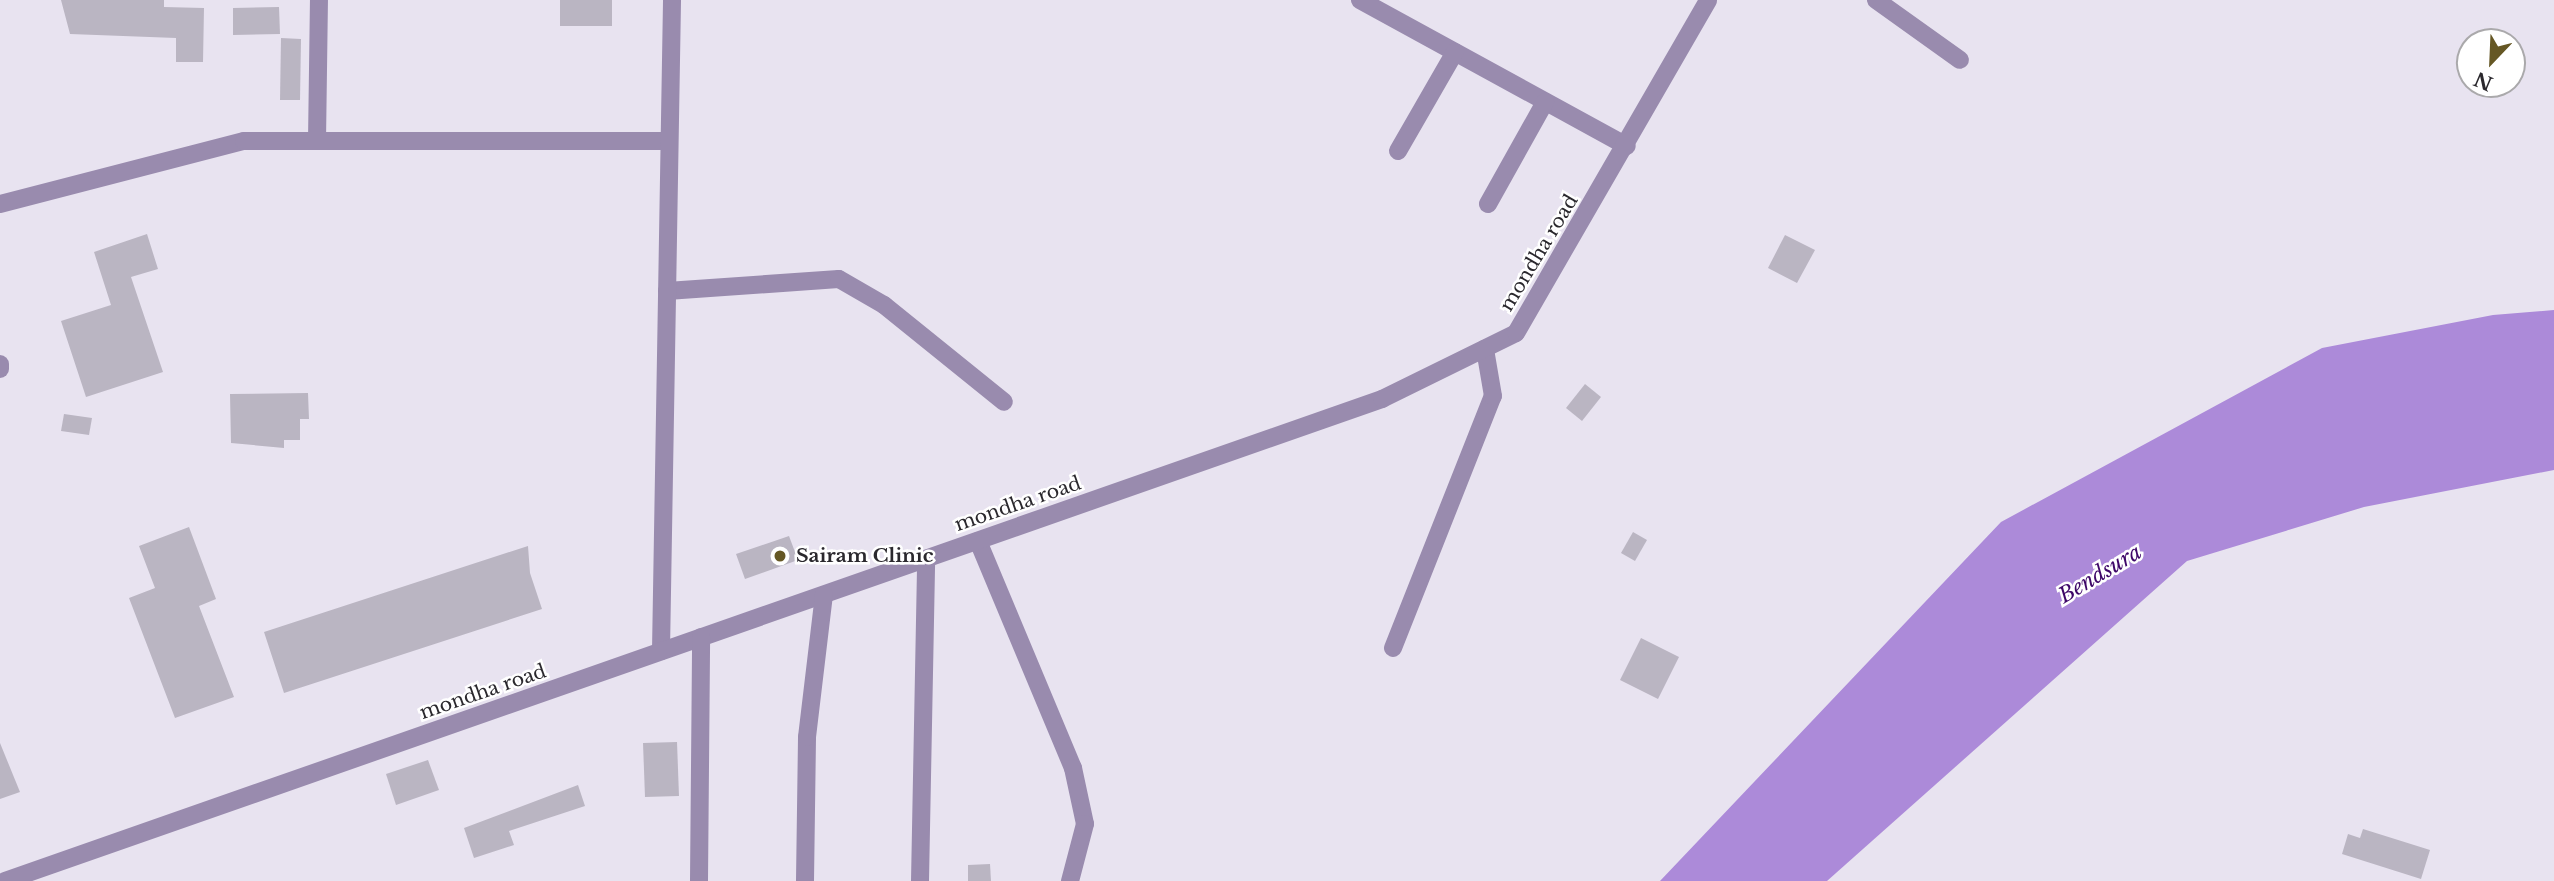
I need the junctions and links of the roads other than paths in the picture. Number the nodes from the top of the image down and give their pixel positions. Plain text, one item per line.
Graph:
1 (319, 0) edge
2 (672, 0) edge
3 (1360, 0) edge
4 (1708, 0) edge
5 (1875, 0) edge
6 (1455, 52) junction
7 (1960, 60) dead end
8 (1545, 102) junction
9 (317, 141) junction
10 (669, 141) junction
11 (1627, 146) junction
12 (1398, 151) dead end
13 (0, 204) edge
14 (1488, 204) dead end
15 (667, 291) junction
16 (1485, 349) junction
17 (0, 364) edge
18 (0, 369) edge
19 (1004, 402) dead end
20 (978, 541) junction
21 (926, 559) junction
22 (824, 594) junction
23 (701, 637) junction
24 (1393, 648) dead end
25 (661, 651) junction
26 (5, 881) edge
27 (699, 881) edge
28 (805, 881) edge
29 (920, 881) edge
30 (1070, 881) edge

1 - 9 street
2 - 10 street
3 - 6 street
4 - 11 street, mondha road
5 - 7 street
6 - 8 street
6 - 12 street
8 - 11 street
8 - 14 street
9 - 10 street
9 - 13 street
10 - 15 street
11 - 16 street, mondha road
15 - 19 street
15 - 25 street
16 - 20 street, mondha road
16 - 24 street
17 - 18 street
20 - 21 street, mondha road
20 - 30 street
21 - 22 street, mondha road
21 - 29 street
22 - 23 street, mondha road
22 - 28 street
23 - 25 street, mondha road
23 - 27 street
25 - 26 street, mondha road

